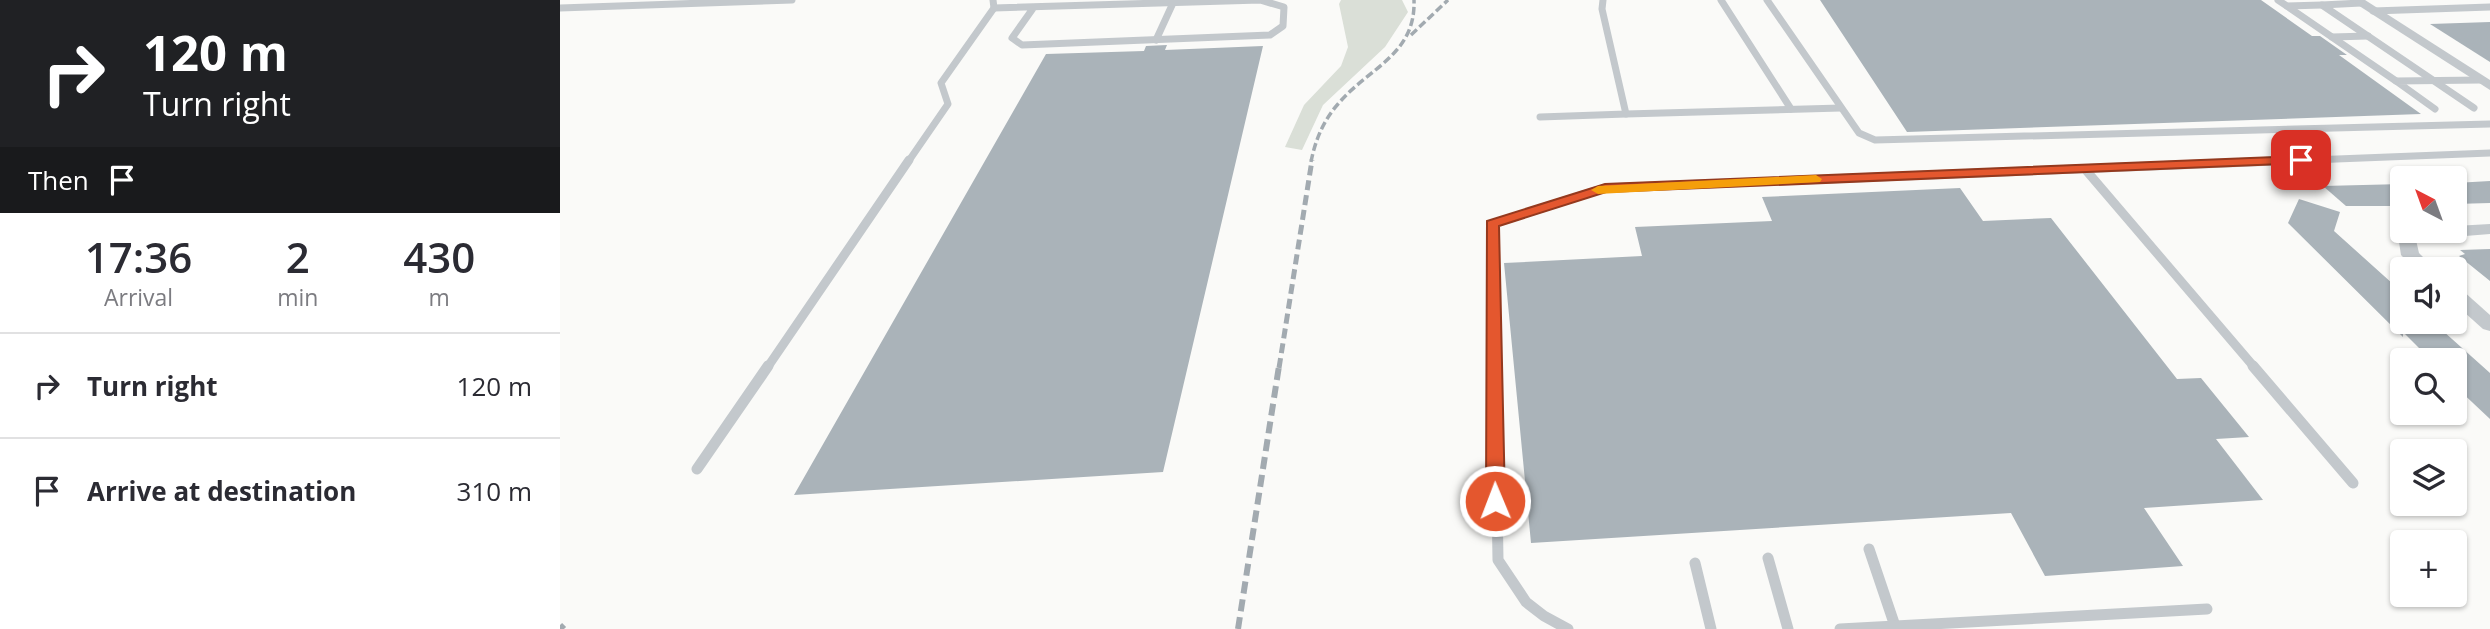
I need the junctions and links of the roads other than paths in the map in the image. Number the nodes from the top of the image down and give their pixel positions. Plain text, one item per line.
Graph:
1 (792, 0) edge
2 (1603, 0) edge
3 (1721, 0) edge
4 (1767, 0) edge
5 (2278, 0) edge
6 (1173, 3) junction
7 (993, 4) edge
8 (2322, 5) junction
9 (2363, 5) edge
10 (2287, 6) junction
11 (1034, 7) junction
12 (2490, 7) edge
13 (560, 8) edge
14 (2368, 36) junction
15 (2332, 37) junction
16 (1156, 40) junction
17 (2434, 80) junction
18 (2396, 81) junction
19 (2487, 82) edge
20 (1841, 108) junction
21 (2474, 108) dead end
22 (1791, 109) junction
23 (2435, 109) dead end
24 (1626, 114) junction
25 (1540, 117) dead end
26 (2490, 124) edge
27 (2490, 153) edge
28 (2085, 169) junction
29 (2490, 229) edge
30 (2468, 230) edge
31 (2467, 305) edge
32 (2490, 325) edge
33 (697, 469) dead end
34 (2353, 484) dead end
35 (1869, 549) dead end
36 (1768, 558) dead end
37 (1695, 563) dead end
38 (2207, 609) dead end
39 (1895, 626) junction
40 (1567, 629) edge
41 (1711, 629) edge
42 (1788, 629) edge
43 (1840, 629) edge

1 - 13 lane
2 - 24 lane
3 - 22 lane
4 - 20 lane
5 - 10 lane
6 - 11 lane
6 - 16 lane
6 - 16 lane
7 - 11 lane
7 - 33 lane
8 - 9 lane
8 - 10 lane
8 - 14 lane
9 - 12 lane
9 - 19 street
10 - 15 lane
11 - 16 lane
14 - 15 lane
14 - 17 lane
15 - 18 lane
17 - 18 lane
17 - 19 lane
17 - 21 lane
18 - 23 lane
20 - 22 lane
20 - 26 lane
22 - 24 lane
24 - 25 lane
27 - 28 lane
28 - 34 lane
28 - 40 lane
29 - 30 street
31 - 32 street
35 - 39 lane
36 - 42 lane
37 - 41 lane
38 - 39 lane
39 - 43 lane

